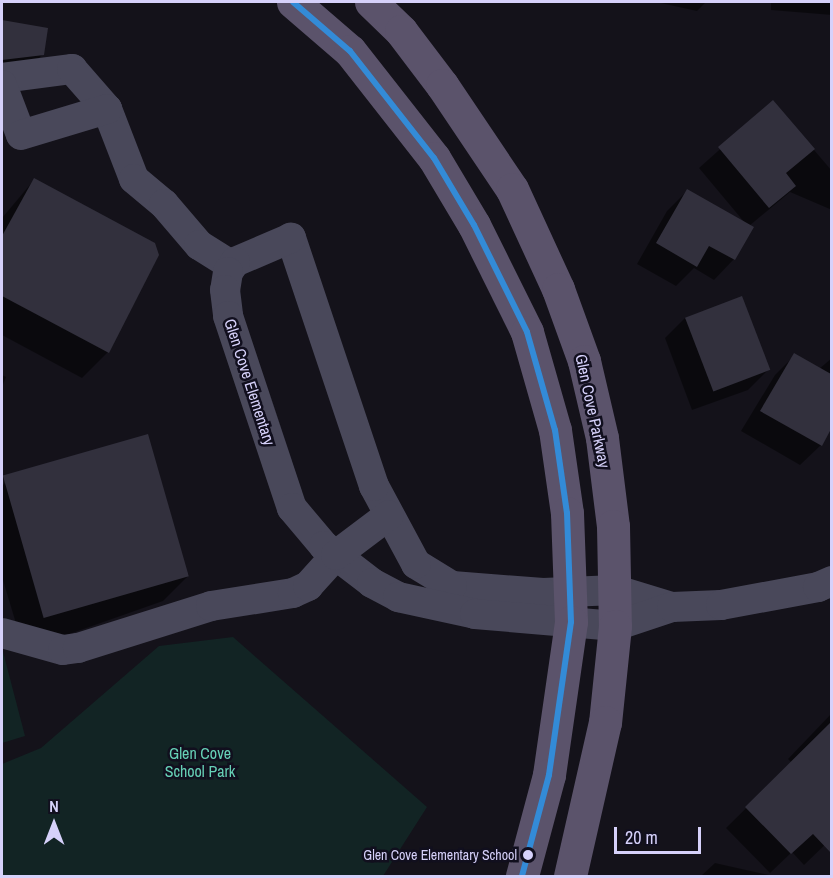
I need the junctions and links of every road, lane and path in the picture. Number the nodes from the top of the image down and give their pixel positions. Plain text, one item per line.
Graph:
1 (293, 2) edge
2 (371, 2) edge
3 (2, 78) edge
4 (2, 85) edge
5 (107, 109) junction
6 (232, 266) junction
7 (388, 515) junction
8 (336, 555) junction
9 (831, 581) edge
10 (616, 590) junction
11 (572, 606) junction
12 (672, 607) junction
13 (615, 626) junction
14 (2, 633) edge
15 (522, 876) edge
16 (570, 876) edge

1 - 11 main road
2 - 10 main road, Glen Cove Parkway
3 - 5 street
4 - 5 street
5 - 6 street
6 - 7 street, Glen Cove Elementary
6 - 8 street, Glen Cove Elementary
7 - 8 street
7 - 11 street, Glen Cove Elementary
8 - 11 street, Glen Cove Elementary
8 - 14 street
9 - 12 street
10 - 11 street, Glen Cove Elementary
10 - 12 street, Glen Cove Elementary
10 - 13 main road, Glen Cove Parkway
11 - 13 street, Glen Cove Elementary
11 - 15 main road
12 - 13 street
13 - 16 main road, Glen Cove Parkway

